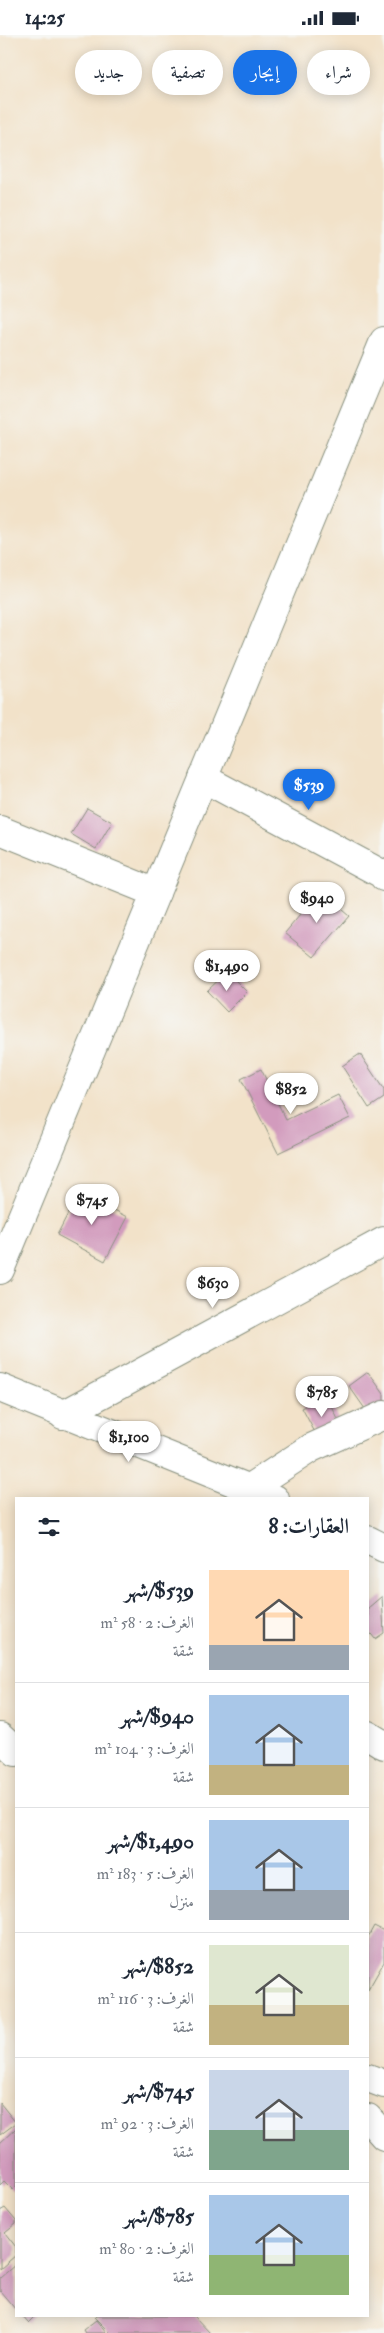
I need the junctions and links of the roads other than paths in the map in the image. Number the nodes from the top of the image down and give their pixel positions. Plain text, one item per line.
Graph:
1 (384, 341) edge
2 (203, 778) junction
3 (0, 830) edge
4 (383, 875) edge
5 (156, 893) junction
6 (384, 1241) edge
7 (0, 1270) edge
8 (0, 1388) edge
9 (63, 1415) junction
10 (384, 1415) edge
11 (250, 1488) junction
12 (270, 1497) edge
13 (369, 1540) edge
14 (384, 1547) edge
15 (384, 1723) edge
16 (369, 1730) edge
17 (369, 1736) edge
18 (0, 1737) edge
19 (384, 1745) edge
20 (15, 1751) edge
21 (369, 2078) edge
22 (384, 2085) edge
23 (369, 2119) edge
24 (384, 2136) edge

1 - 2 street
2 - 4 street
2 - 5 street
3 - 5 street
5 - 7 street
6 - 9 street
8 - 9 street
9 - 11 street
10 - 11 street
11 - 12 street
13 - 14 street
15 - 16 street
17 - 19 street
18 - 20 street
21 - 22 street
23 - 24 street

